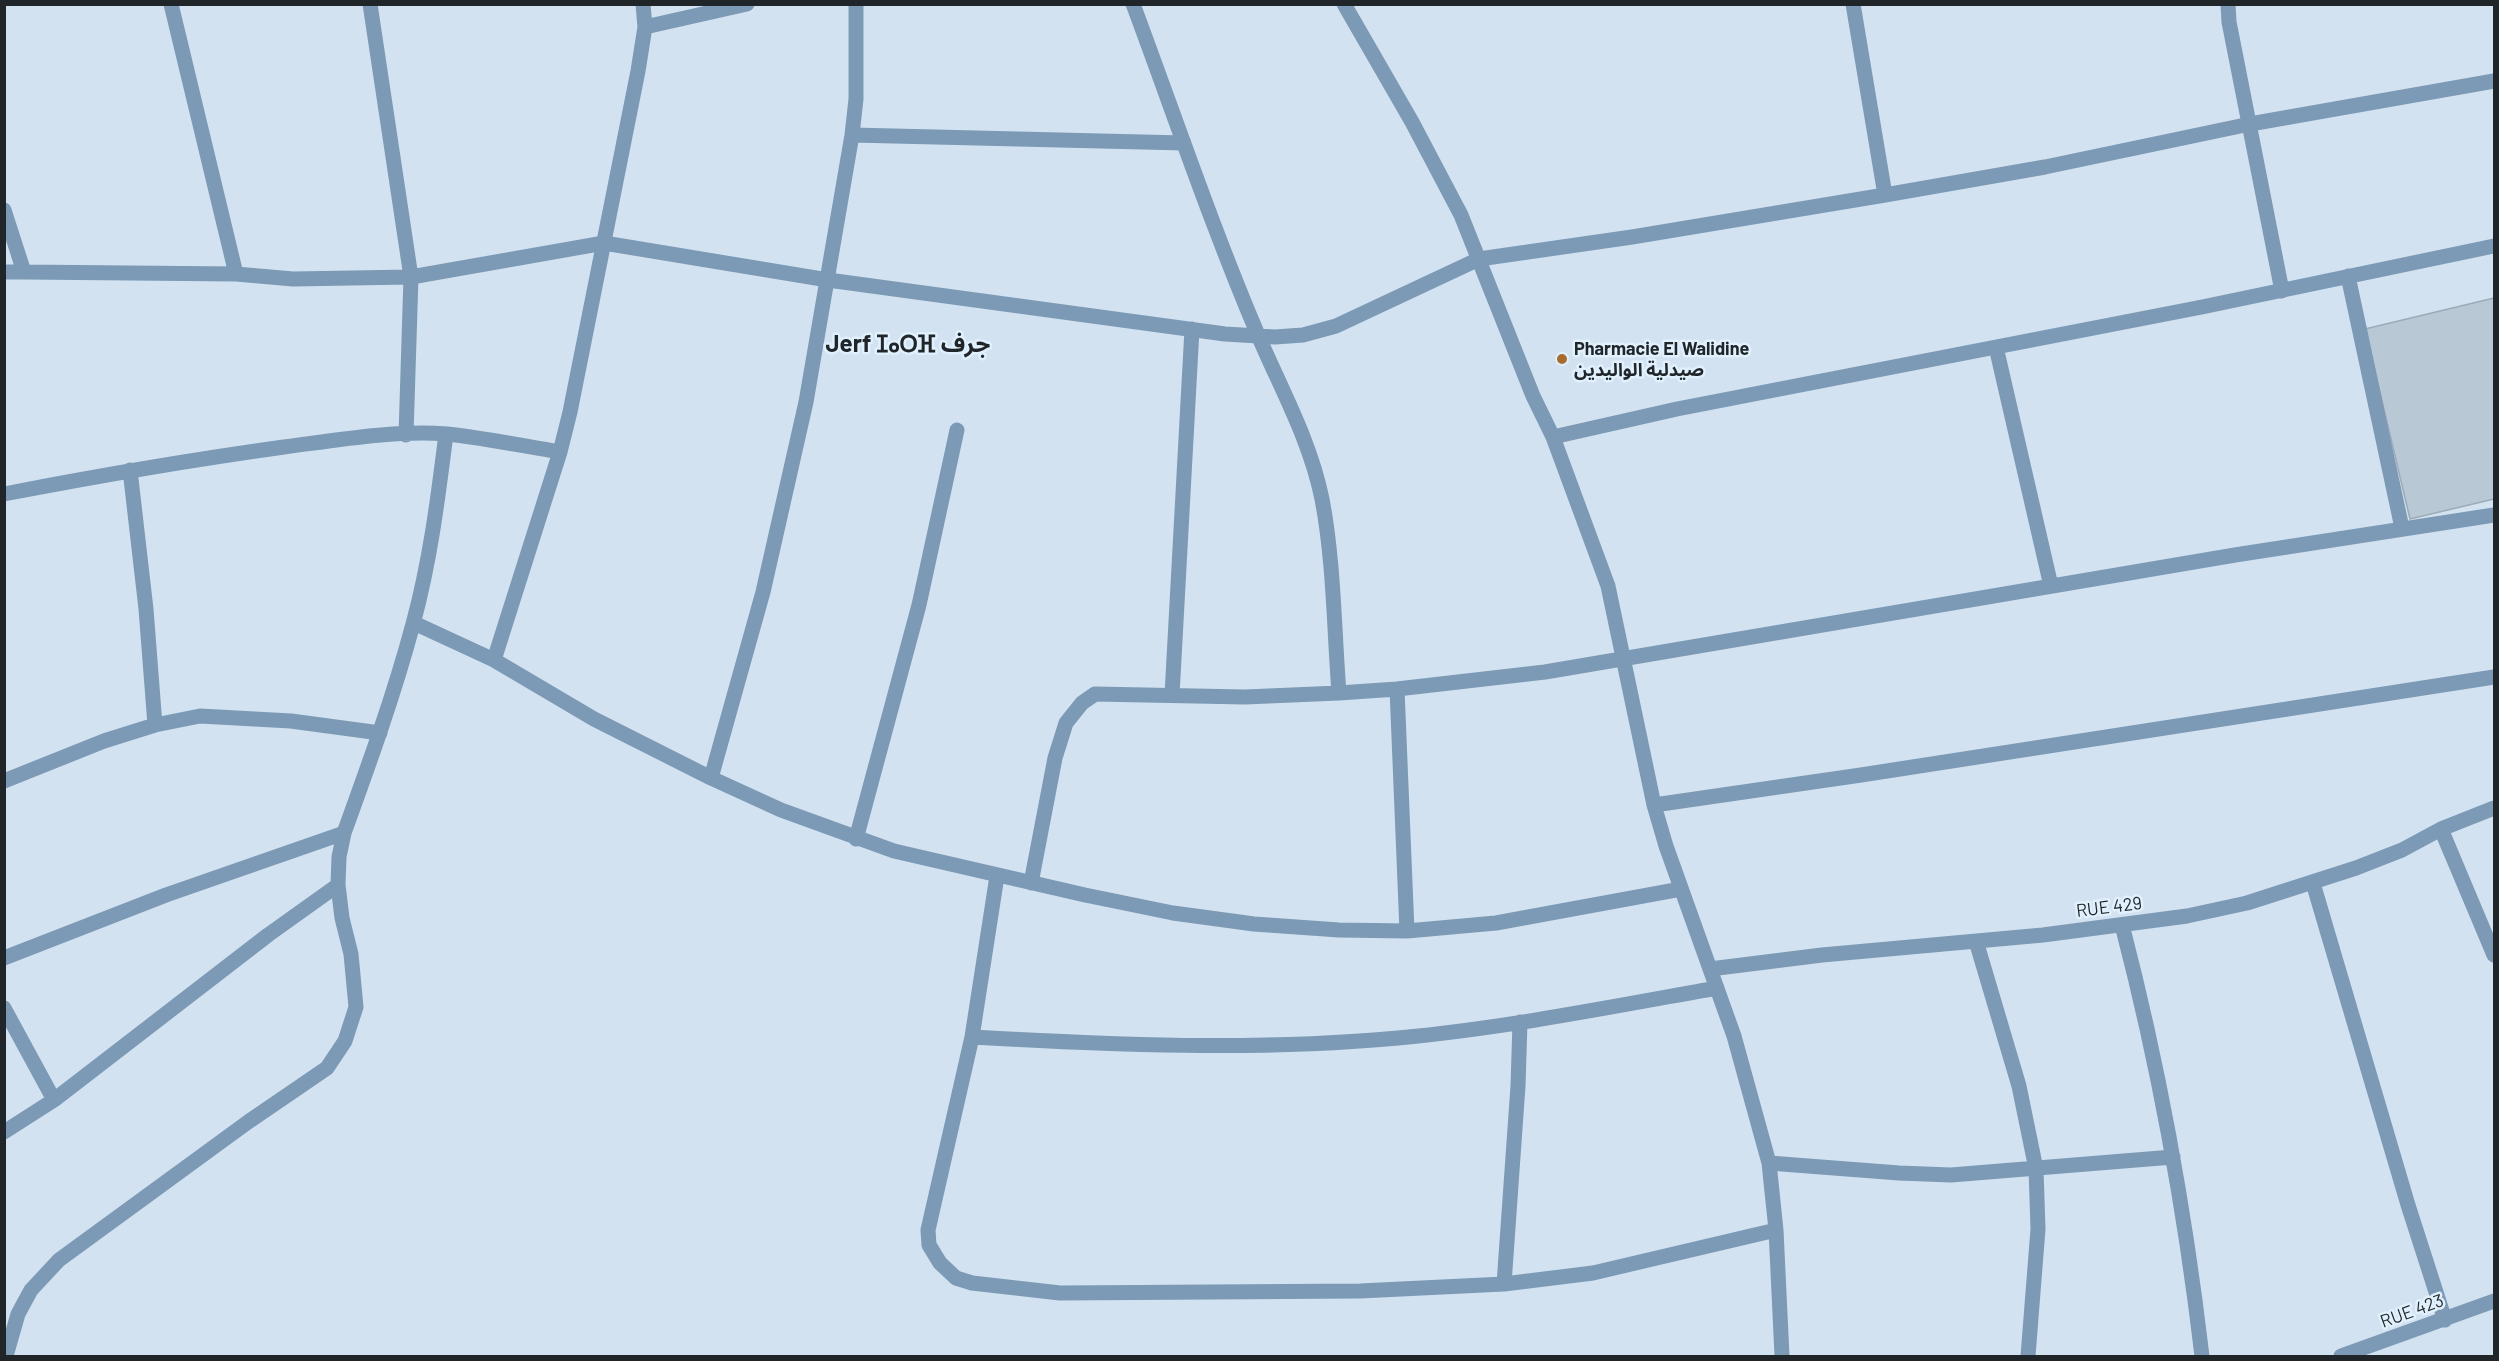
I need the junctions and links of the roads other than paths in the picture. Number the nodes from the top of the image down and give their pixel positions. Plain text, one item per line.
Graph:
1 (171, 4) edge
2 (370, 4) edge
3 (644, 4) edge
4 (747, 4) edge
5 (856, 4) edge
6 (1132, 4) edge
7 (1344, 4) edge
8 (1852, 4) edge
9 (2228, 4) edge
10 (645, 27) junction
11 (2494, 81) edge
12 (2250, 124) junction
13 (852, 135) junction
14 (1184, 143) junction
15 (1885, 195) junction
16 (4, 210) edge
17 (604, 243) junction
18 (2494, 246) edge
19 (1479, 259) junction
20 (4, 272) edge
21 (24, 272) junction
22 (236, 274) junction
23 (2348, 276) junction
24 (411, 277) junction
25 (828, 280) junction
26 (2282, 291) junction
27 (1192, 329) junction
28 (1258, 335) junction
29 (1996, 346) junction
30 (957, 430) dead end
31 (446, 434) junction
32 (406, 435) junction
33 (1553, 437) junction
34 (560, 452) junction
35 (130, 470) junction
36 (4, 494) edge
37 (2494, 515) edge
38 (2402, 528) junction
39 (2051, 586) junction
40 (414, 623) junction
41 (494, 660) junction
42 (1623, 660) junction
43 (2494, 677) edge
44 (1396, 689) junction
45 (1340, 693) junction
46 (1172, 695) junction
47 (155, 725) junction
48 (380, 733) junction
49 (711, 778) junction
50 (4, 781) edge
51 (1654, 805) junction
52 (2494, 808) edge
53 (2441, 829) junction
54 (344, 833) junction
55 (856, 838) junction
56 (997, 876) junction
57 (2313, 882) junction
58 (1031, 883) junction
59 (338, 885) junction
60 (1681, 889) junction
61 (2122, 925) junction
62 (1407, 931) junction
63 (1976, 941) junction
64 (2493, 950) edge
65 (4, 958) edge
66 (1710, 969) junction
67 (1717, 988) junction
68 (4, 1008) edge
69 (1520, 1022) junction
70 (972, 1037) junction
71 (54, 1100) junction
72 (4, 1132) edge
73 (2173, 1157) junction
74 (1769, 1163) junction
75 (2036, 1169) junction
76 (1776, 1230) junction
77 (1504, 1284) junction
78 (2494, 1301) edge
79 (2445, 1320) junction
80 (6, 1356) edge
81 (1782, 1356) edge
82 (2028, 1356) edge
83 (2202, 1356) edge
84 (2341, 1356) edge

1 - 22 street
2 - 24 street
3 - 10 street
4 - 10 street
5 - 13 street
6 - 14 street
7 - 19 street
8 - 15 street
9 - 12 street
10 - 17 street
11 - 12 street
12 - 15 street
12 - 26 street
13 - 14 street
13 - 25 street
14 - 28 street
15 - 19 street
16 - 21 street
17 - 24 street
17 - 25 street
17 - 34 street
18 - 23 street
19 - 28 street
19 - 33 street
20 - 21 street
21 - 22 street
22 - 24 street
23 - 26 street
23 - 38 street
24 - 32 street
25 - 27 street
25 - 49 street
26 - 29 street
27 - 28 street
27 - 46 street
28 - 45 street
29 - 33 street
29 - 39 street
30 - 55 street
31 - 32 street
31 - 34 street
31 - 40 street
32 - 35 street
33 - 42 street
34 - 41 street
35 - 36 street
35 - 47 street
37 - 38 street
38 - 39 street
39 - 42 street
40 - 41 street
40 - 48 street
41 - 49 street
42 - 44 street
42 - 51 street
43 - 51 street
44 - 45 street
44 - 62 street
45 - 46 street
46 - 58 street
47 - 48 street
47 - 50 street
48 - 54 street
49 - 55 street
51 - 60 street
52 - 53 street, RUE 429
53 - 57 street, RUE 429
53 - 64 street
54 - 59 street
54 - 65 street
55 - 56 street
56 - 58 street
56 - 70 street
57 - 61 street, RUE 429
57 - 79 street
58 - 62 street
59 - 71 street
59 - 80 street
60 - 62 street
60 - 66 street
61 - 63 street, RUE 429
61 - 73 street
63 - 66 street, RUE 429
63 - 75 street
66 - 67 street
67 - 69 street
67 - 74 street
68 - 71 street
69 - 70 street
69 - 77 street
70 - 77 street
71 - 72 street
73 - 75 street
73 - 83 street
74 - 75 street
74 - 76 street
75 - 82 street
76 - 77 street
76 - 81 street
78 - 79 street, RUE 423
79 - 84 street, RUE 423

